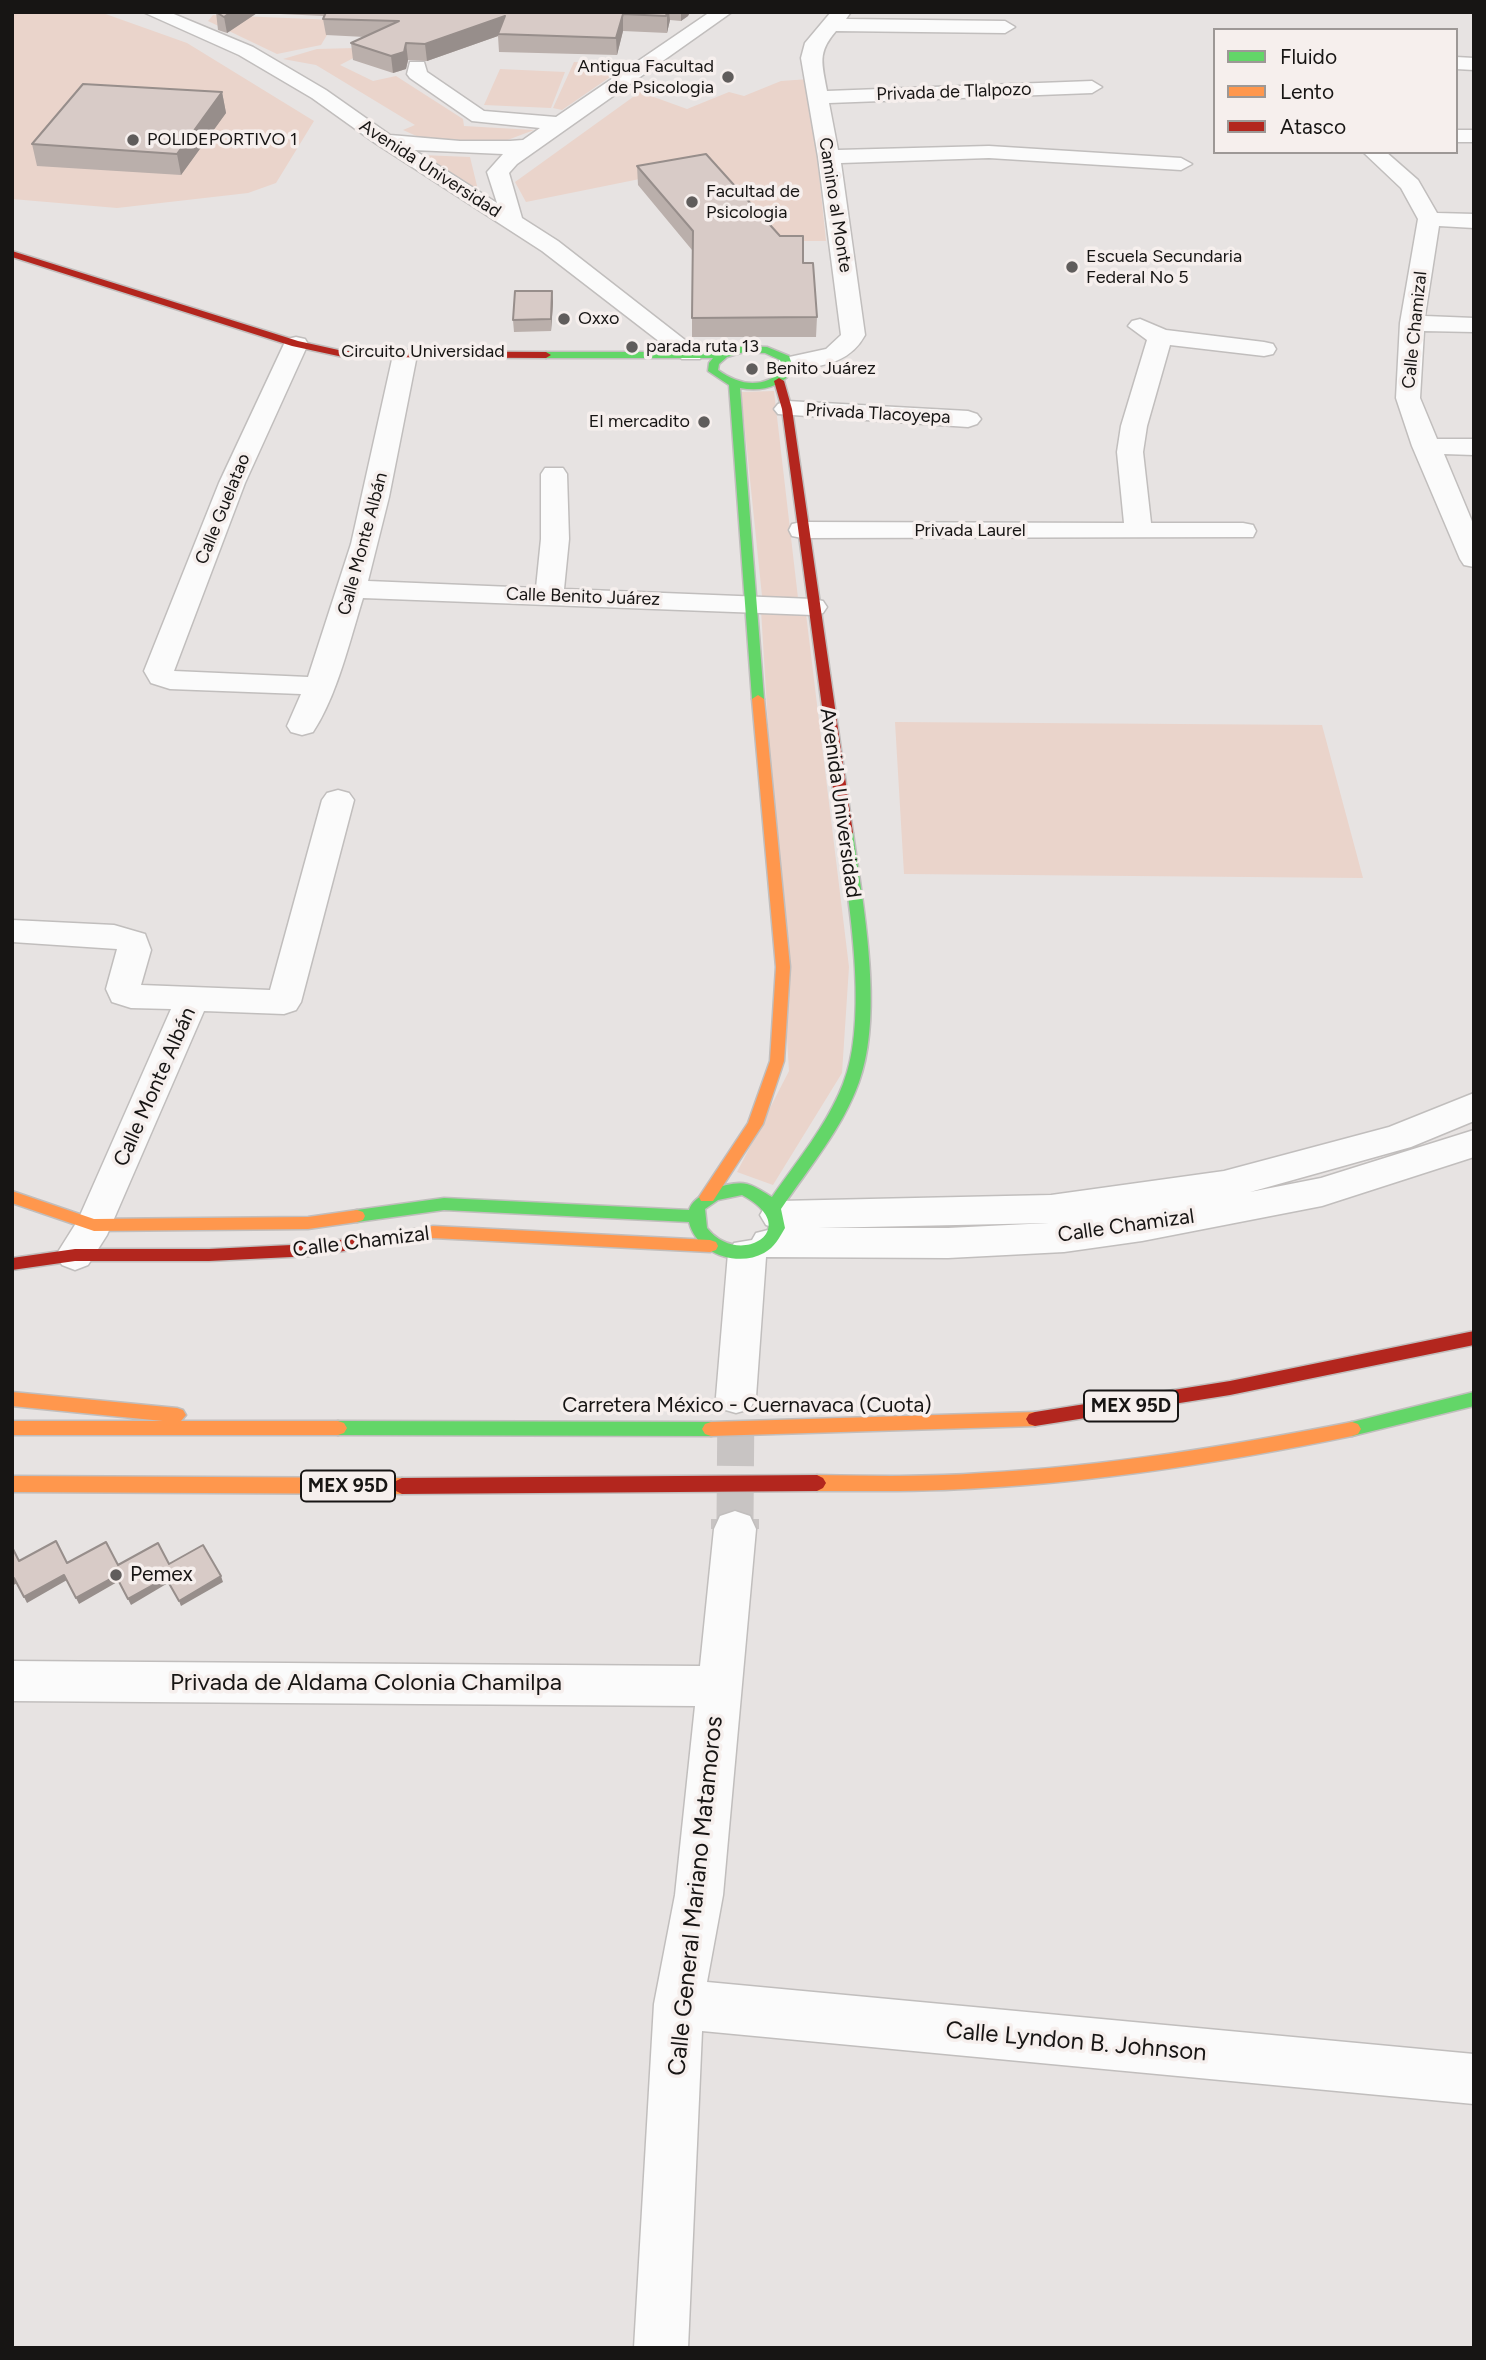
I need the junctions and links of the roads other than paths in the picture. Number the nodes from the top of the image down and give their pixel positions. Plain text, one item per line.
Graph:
1 (152, 12) edge
2 (721, 12) edge
3 (835, 19) edge
4 (1005, 27) dead end
5 (416, 66) edge
6 (1091, 88) dead end
7 (817, 97) junction
8 (559, 124) junction
9 (382, 139) junction
10 (527, 146) junction
11 (1375, 154) edge
12 (829, 158) junction
13 (1181, 164) dead end
14 (1429, 219) junction
15 (511, 221) junction
16 (1474, 221) edge
17 (12, 254) edge
18 (1412, 323) junction
19 (1474, 325) edge
20 (296, 344) junction
21 (1264, 349) dead end
22 (691, 354) junction
23 (405, 355) junction
24 (723, 355) junction
25 (784, 372) junction
26 (734, 385) junction
27 (788, 409) junction
28 (968, 419) dead end
29 (1425, 446) junction
30 (1474, 447) edge
31 (554, 474) dead end
32 (802, 530) junction
33 (1138, 531) junction
34 (1243, 531) dead end
35 (1474, 559) edge
36 (353, 589) junction
37 (549, 595) junction
38 (749, 605) junction
39 (813, 607) junction
40 (320, 686) junction
41 (302, 726) dead end
42 (338, 800) dead end
43 (12, 931) edge
44 (192, 1000) junction
45 (1474, 1106) edge
46 (1474, 1143) edge
47 (12, 1196) edge
48 (707, 1197) junction
49 (695, 1216) junction
50 (94, 1225) junction
51 (756, 1232) junction
52 (75, 1255) junction
53 (12, 1264) edge
54 (1474, 1338) edge
55 (43, 1386) dead end
56 (736, 1396) tunnel mouth
57 (12, 1399) edge
58 (1474, 1399) edge
59 (108, 1409) junction
60 (291, 1427) junction
61 (12, 1428) edge
62 (12, 1485) edge
63 (735, 1529) tunnel mouth
64 (12, 1681) edge
65 (720, 1686) junction
66 (679, 2004) junction
67 (1474, 2079) edge
68 (661, 2348) edge

1 - 9 street, Avenida Universidad
2 - 8 street
3 - 4 street
3 - 7 street, Camino al Monte
5 - 8 street
6 - 7 street, Privada de Tlalpozo
7 - 12 street, Camino al Monte
8 - 10 street
9 - 10 street
9 - 15 street, Avenida Universidad
10 - 15 street
11 - 14 street
12 - 13 street
12 - 25 street, Camino al Monte
14 - 16 street
14 - 18 street, Calle Chamizal
15 - 22 street, Avenida Universidad
17 - 20 main road, Circuito Universidad
18 - 19 street
18 - 29 street, Calle Chamizal
20 - 23 main road, Circuito Universidad
20 - 40 street, Calle Guelatao
21 - 33 street
22 - 23 main road, Circuito Universidad
22 - 24 main road, Circuito Universidad
23 - 36 street, Calle Monte Albán
24 - 25 main road, Circuito Universidad
24 - 26 main road
25 - 26 main road
25 - 27 main road, Avenida Universidad
26 - 38 main road
27 - 28 street, Privada Tlacoyepa
27 - 32 main road, Avenida Universidad
29 - 30 street
29 - 35 street, Calle Chamizal
31 - 37 street
32 - 33 street, Privada Laurel
32 - 39 main road, Avenida Universidad
33 - 34 street, Privada Laurel
36 - 37 street, Calle Benito Juárez
36 - 40 street, Calle Monte Albán
37 - 38 street, Calle Benito Juárez
38 - 39 street, Calle Benito Juárez
38 - 48 main road
39 - 51 main road, Avenida Universidad
40 - 41 street, Calle Monte Albán
42 - 44 street, Calle Monte Albán
43 - 44 street
44 - 50 street, Calle Monte Albán
45 - 51 street, Calle Chamizal
46 - 51 street, Calle Chamizal
47 - 50 main road
48 - 49 main road
48 - 51 main road
49 - 50 main road, Calle Chamizal
49 - 51 main road
50 - 52 street, Calle Monte Albán
51 - 52 main road, Calle Chamizal
51 - 56 street
52 - 53 main road, Calle Chamizal
54 - 60 main road, Carretera México - Cuernavaca (Cuota) / MEX 95D
55 - 59 main road
57 - 59 main road
58 - 62 main road, MEX 95D
59 - 60 main road
60 - 61 main road, Carretera México - Cuernavaca (Cuota) / MEX 95D
63 - 65 street, Calle General Mariano Matamoros
64 - 65 street, Privada de Aldama Colonia Chamilpa
65 - 66 street, Calle General Mariano Matamoros
66 - 67 street, Calle Lyndon B. Johnson
66 - 68 street, Calle General Mariano Matamoros

